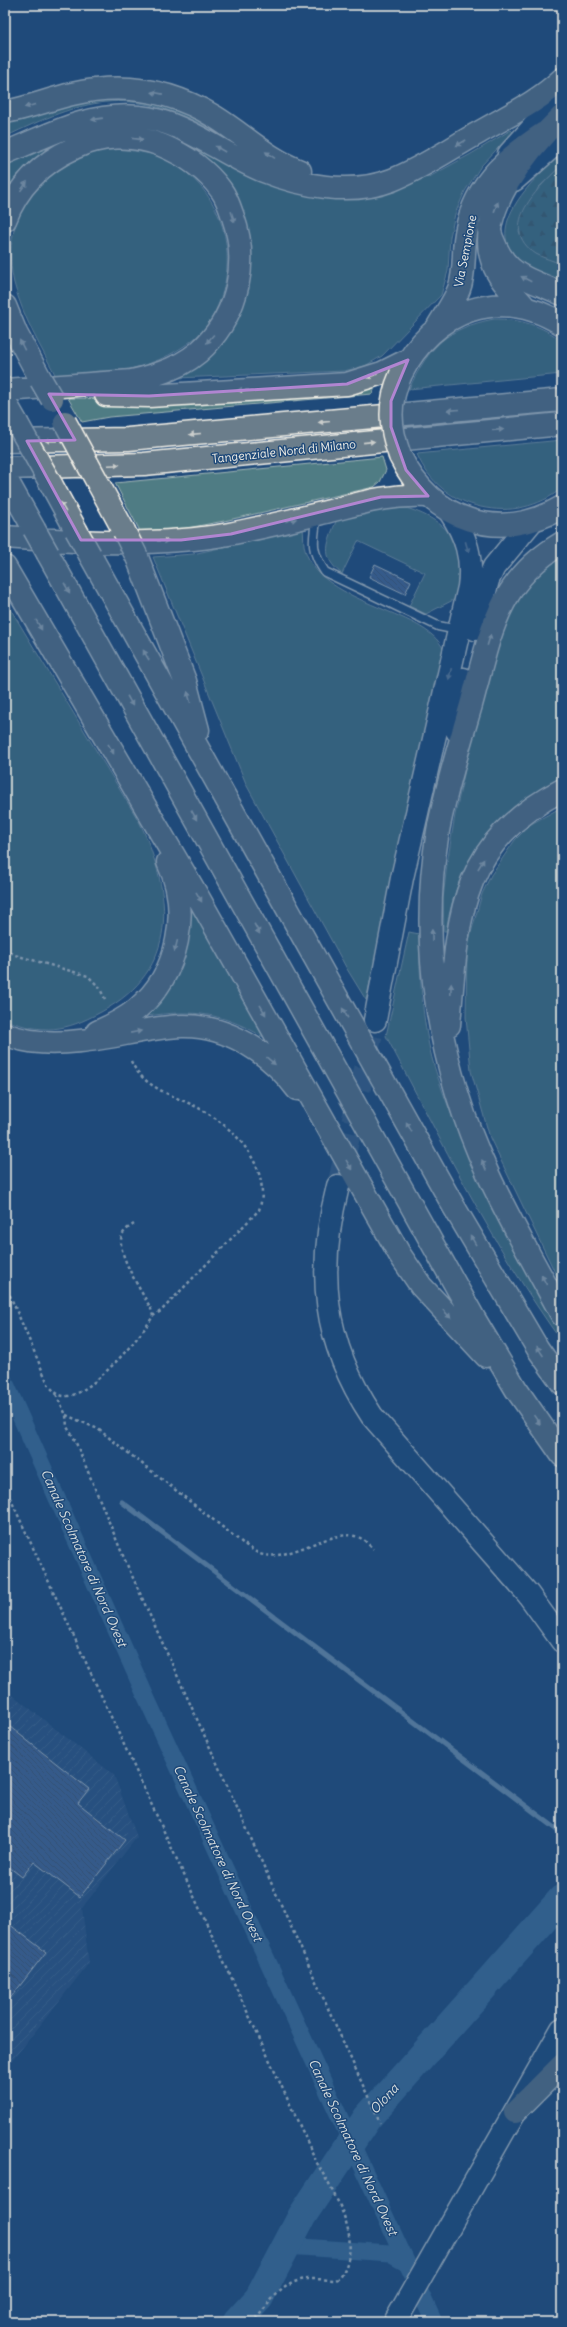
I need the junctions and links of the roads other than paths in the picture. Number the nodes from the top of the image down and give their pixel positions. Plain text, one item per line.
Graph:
1 (562, 66) edge
2 (562, 79) edge
3 (562, 95) edge
4 (5, 112) edge
5 (562, 116) edge
6 (481, 131) junction
7 (553, 136) edge
8 (5, 153) edge
9 (441, 155) junction
10 (501, 179) junction
11 (5, 220) edge
12 (490, 229) junction
13 (562, 294) edge
14 (5, 306) edge
15 (525, 307) junction
16 (562, 324) edge
17 (438, 326) junction
18 (404, 367) junction
19 (5, 391) edge
20 (562, 400) edge
21 (5, 402) edge
22 (562, 424) edge
23 (5, 441) edge
24 (6, 477) edge
25 (428, 496) junction
26 (562, 507) edge
27 (450, 512) junction
28 (317, 514) junction
29 (532, 521) junction
30 (18, 536) edge
31 (562, 543) edge
32 (5, 567) edge
33 (460, 630) junction
34 (464, 679) junction
35 (207, 762) junction
36 (452, 772) junction
37 (128, 778) junction
38 (562, 790) edge
39 (384, 985) junction
40 (375, 1020) tunnel mouth
41 (5, 1034) edge
42 (70, 1042) junction
43 (450, 1070) junction
44 (330, 1131) junction
45 (338, 1186) tunnel mouth
46 (562, 1315) edge
47 (562, 1383) edge
48 (516, 1389) junction
49 (562, 1455) edge
50 (562, 1641) edge
51 (562, 2029) edge
52 (562, 2065) edge
53 (515, 2112) junction
54 (395, 2322) edge

1 - 6 main road
2 - 6 main road
3 - 10 main road
9 -> 4 main road
5 - 7 main road, Via Sempione
6 -> 9 main road
7 - 10 main road, Via Sempione
9 -> 8 main road
12 -> 10 main road, Via Sempione
10 - 17 main road, Via Sempione
11 -> 19 main road
13 -> 12 main road
12 - 15 main road, Via Sempione
35 -> 14 main road, bridge
15 - 16 main road
15 - 17 main road
17 - 18 main road
18 -> 19 main road
18 - 25 main road, bridge
20 -> 23 main road, Tangenziale Nord di Milano
35 -> 21 main road, bridge
24 -> 22 main road, Tangenziale Nord di Milano
24 - 30 main road
25 - 27 main road
25 - 28 main road
26 - 29 main road
27 - 29 main road
27 -> 33 main road
30 -> 28 main road
28 - 33 lane
29 - 34 main road
30 -> 48 main road, bridge
36 -> 31 main road
32 -> 37 main road
33 -> 39 main road
34 - 36 main road
34 - 39 main road
47 -> 35 main road
43 -> 36 main road
37 -> 42 main road
37 -> 44 main road
43 -> 38 main road
39 - 40 main road
41 - 42 main road
42 -> 44 main road
46 -> 43 main road
44 -> 48 main road
45 - 50 main road
48 -> 49 main road
51 - 53 main road
52 - 53 main road
53 - 54 main road

